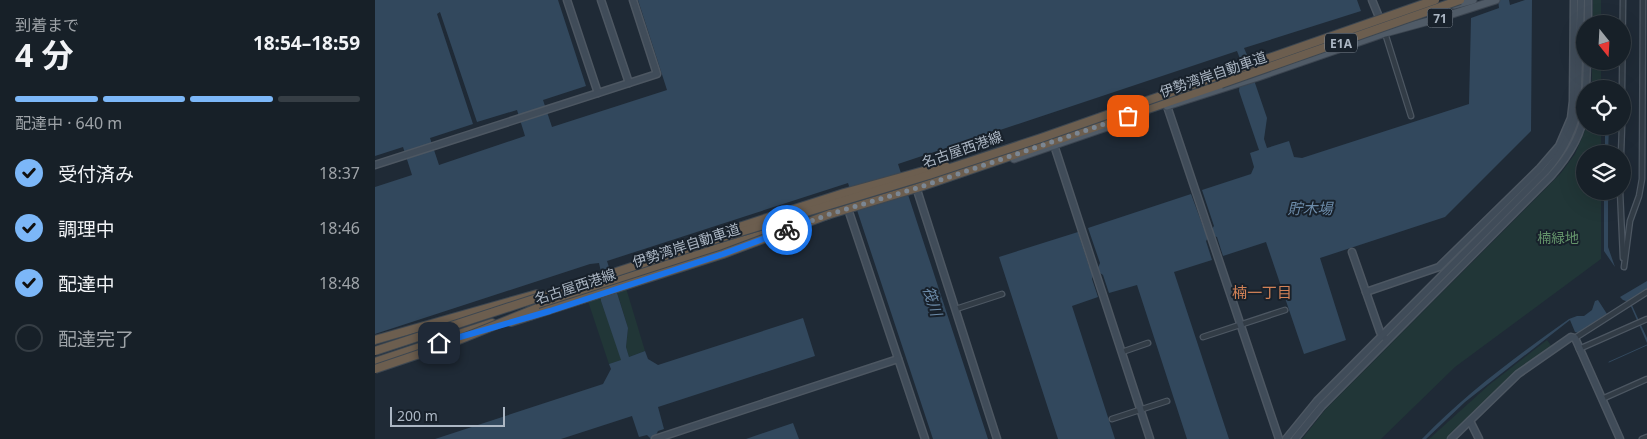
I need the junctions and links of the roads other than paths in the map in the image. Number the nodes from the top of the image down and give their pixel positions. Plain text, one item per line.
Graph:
1 (567, 0) edge
2 (601, 0) edge
3 (633, 0) edge
4 (1372, 0) edge
5 (1435, 0) edge
6 (1460, 0) edge
7 (1473, 0) edge
8 (1495, 0) edge
9 (1574, 0) edge
10 (1581, 0) edge
11 (1588, 0) edge
12 (1623, 0) edge
13 (1643, 0) edge
14 (1587, 15) edge
15 (1381, 23) junction
16 (1385, 33) junction
17 (1622, 80) edge
18 (629, 83) junction
19 (598, 93) junction
20 (1167, 106) junction
21 (1411, 116) dead end
22 (1577, 135) edge
23 (1041, 138) junction
24 (1054, 146) junction
25 (375, 165) edge
26 (917, 190) junction
27 (1620, 200) edge
28 (849, 212) junction
29 (830, 214) junction
30 (1352, 252) dead end
31 (620, 272) junction
32 (1367, 292) junction
33 (1647, 292) edge
34 (1002, 294) dead end
35 (535, 309) junction
36 (955, 309) junction
37 (1285, 310) dead end
38 (1647, 319) edge
39 (1241, 325) junction
40 (479, 330) junction
41 (1203, 337) dead end
42 (1384, 337) junction
43 (1575, 338) junction
44 (375, 340) edge
45 (1148, 344) dead end
46 (1579, 349) junction
47 (375, 352) edge
48 (1122, 352) junction
49 (898, 359) junction
50 (375, 362) edge
51 (375, 369) edge
52 (1647, 378) edge
53 (1602, 398) junction
54 (1167, 401) dead end
55 (1141, 410) junction
56 (1112, 419) dead end
57 (1470, 421) junction
58 (1647, 437) edge
59 (655, 439) edge
60 (925, 439) edge
61 (997, 439) edge
62 (1150, 439) edge
63 (1279, 439) edge
64 (1286, 439) edge
65 (1295, 439) edge
66 (1451, 439) edge
67 (1479, 439) edge
68 (1620, 439) edge
69 (1642, 439) edge

1 - 19 street
2 - 18 street
3 - 18 street
4 - 15 street
5 - 23 highway, 伊勢湾岸自動車道 / E1A, bridge
6 - 29 highway, 伊勢湾岸自動車道 / E1A, bridge
7 - 15 main road, 名古屋西港線 / 71
8 - 16 main road, 名古屋西港線 / 71
9 - 32 street
10 - 42 street
11 - 14 street
12 - 17 street
13 - 27 street
15 - 16 street
15 - 31 main road, 名古屋西港線 / 71, bridge
16 - 20 main road, 名古屋西港線 / 71
16 - 21 street
18 - 19 street
19 - 25 street
20 - 24 main road, 名古屋西港線 / 71
20 - 39 street
22 - 42 street
23 - 31 highway, 伊勢湾岸自動車道 / E1A, bridge
23 - 31 highway, bridge
24 - 26 main road, 名古屋西港線 / 71
24 - 48 street
26 - 28 main road, 名古屋西港線 / 71
26 - 36 street
28 - 40 main road, 名古屋西港線 / 71, bridge
28 - 49 street
29 - 35 highway, 伊勢湾岸自動車道 / E1A, bridge
29 - 40 highway, bridge
30 - 32 street
31 - 44 highway, bridge
31 - 47 highway, 伊勢湾岸自動車道 / E1A, bridge
31 - 47 main road, 名古屋西港線 / 71, bridge
32 - 42 street
33 - 43 street
34 - 36 street
35 - 50 highway, 伊勢湾岸自動車道 / E1A, bridge
35 - 51 highway, bridge
36 - 61 street
37 - 39 street
38 - 46 street
39 - 41 street
39 - 63 street
40 - 50 main road, 名古屋西港線 / 71
42 - 64 street
42 - 65 street
43 - 46 street
43 - 57 street
45 - 48 street
46 - 53 street
48 - 55 street
49 - 59 street
49 - 60 street
52 - 53 street
53 - 68 street
54 - 55 street
55 - 56 street
55 - 62 street
57 - 66 street
57 - 67 street
58 - 69 street

